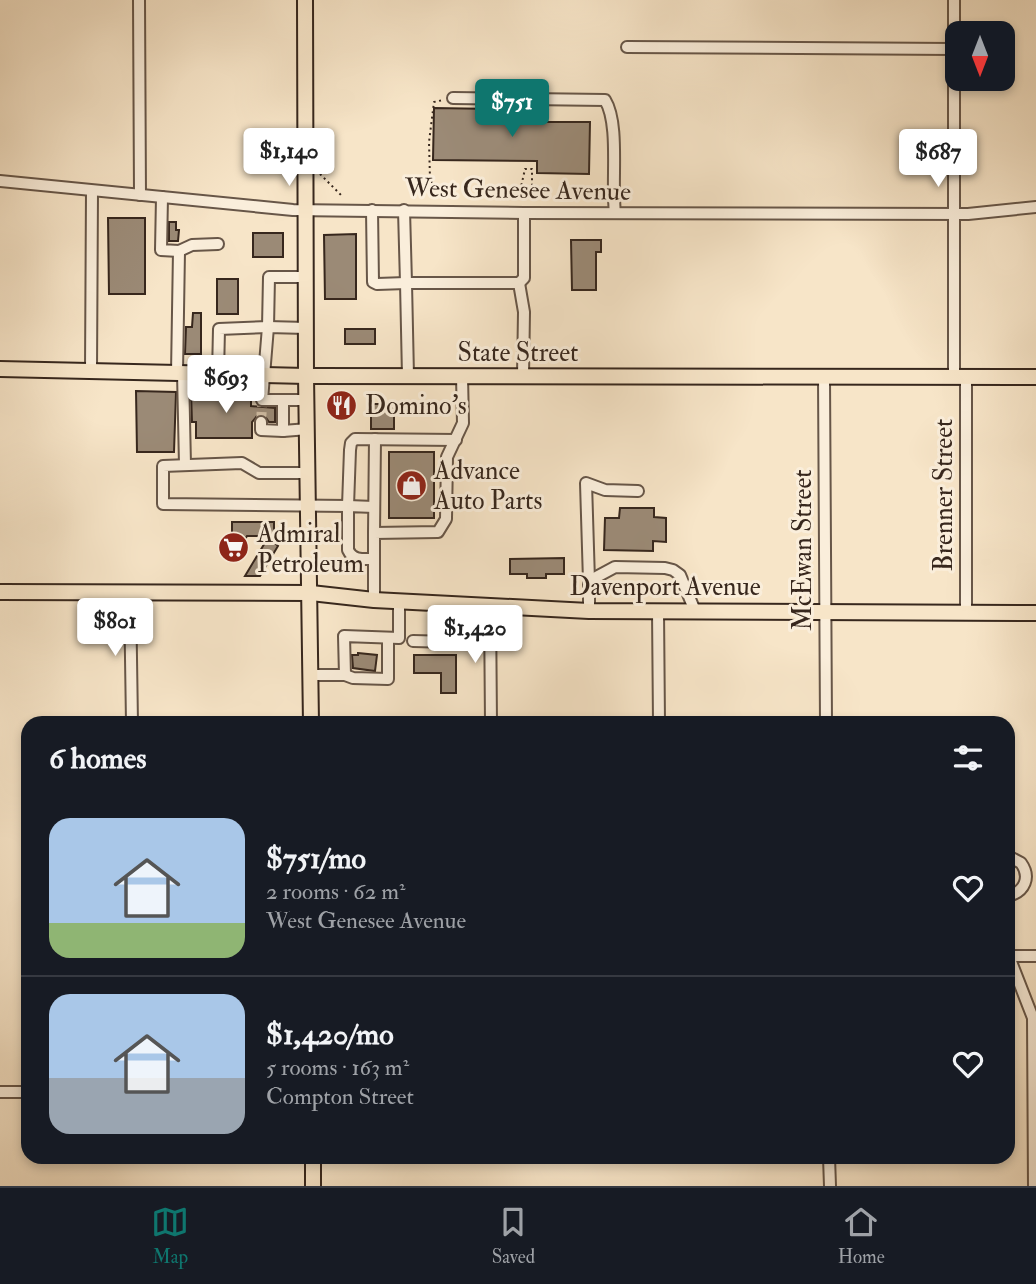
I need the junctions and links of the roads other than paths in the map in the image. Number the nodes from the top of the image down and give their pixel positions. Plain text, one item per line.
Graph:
1 (139, 0) edge
2 (305, 0) edge
3 (954, 0) edge
4 (954, 21) edge
5 (627, 47) dead end
6 (945, 49) edge
7 (954, 91) edge
8 (453, 98) road end
9 (0, 181) edge
10 (92, 191) junction
11 (140, 195) junction
12 (162, 197) junction
13 (1036, 207) edge
14 (306, 210) junction
15 (372, 210) junction
16 (404, 210) junction
17 (524, 213) junction
18 (615, 213) junction
19 (954, 214) junction
20 (218, 244) dead end
21 (179, 251) junction
22 (306, 277) junction
23 (406, 283) junction
24 (519, 284) junction
25 (268, 327) junction
26 (306, 328) junction
27 (0, 369) edge
28 (91, 371) junction
29 (180, 373) junction
30 (218, 374) junction
31 (266, 375) junction
32 (306, 376) junction
33 (408, 376) junction
34 (462, 376) junction
35 (523, 376) junction
36 (824, 377) junction
37 (960, 377) junction
38 (1036, 377) edge
39 (283, 400) junction
40 (307, 400) junction
41 (261, 426) dead end
42 (308, 429) junction
43 (283, 431) junction
44 (375, 439) junction
45 (456, 440) junction
46 (185, 465) junction
47 (309, 473) junction
48 (638, 491) dead end
49 (348, 506) junction
50 (309, 507) junction
51 (374, 507) junction
52 (374, 533) junction
53 (374, 559) junction
54 (589, 581) junction
55 (0, 592) edge
56 (130, 593) junction
57 (311, 593) junction
58 (374, 600) junction
59 (399, 601) junction
60 (490, 607) junction
61 (589, 611) junction
62 (658, 611) junction
63 (695, 611) junction
64 (825, 611) junction
65 (966, 612) junction
66 (1036, 613) edge
67 (388, 638) junction
68 (413, 641) dead end
69 (490, 643) junction
70 (311, 675) junction
71 (345, 675) junction
72 (132, 716) edge
73 (311, 716) edge
74 (491, 716) edge
75 (659, 716) edge
76 (826, 716) edge
77 (1015, 860) edge
78 (1015, 894) edge
79 (1015, 955) edge
80 (1036, 956) edge
81 (1015, 973) edge
82 (0, 1091) edge
83 (21, 1092) edge
84 (1035, 1094) edge
85 (313, 1164) edge
86 (829, 1164) edge
87 (313, 1186) edge
88 (830, 1186) edge
89 (1034, 1186) edge

1 - 11 street
2 - 14 main road
3 - 4 street, Brenner Street
5 - 6 street
7 - 19 street, Brenner Street
8 - 18 street
9 - 10 street, West Genesee Avenue
10 - 11 street, West Genesee Avenue
10 - 28 street
11 - 12 street, West Genesee Avenue
12 - 14 street, West Genesee Avenue
12 - 21 street
13 - 19 street, West Genesee Avenue
14 - 15 street, West Genesee Avenue
14 - 22 main road
15 - 16 street, West Genesee Avenue
15 - 23 street
16 - 17 street, West Genesee Avenue
16 - 23 street
17 - 18 street, West Genesee Avenue
17 - 24 street
18 - 19 street, West Genesee Avenue
19 - 37 street, Brenner Street
20 - 21 street
21 - 29 street
22 - 25 street
22 - 26 main road
23 - 24 street
23 - 33 street
24 - 35 street
25 - 26 street
25 - 30 street
25 - 31 street
26 - 32 main road
27 - 28 main road, State Street
28 - 29 main road, State Street
29 - 30 main road, State Street
29 - 46 street
30 - 31 main road, State Street
31 - 32 main road, State Street
31 - 39 street
32 - 33 main road, State Street
32 - 40 main road
33 - 34 main road, State Street
34 - 35 main road, State Street
34 - 45 street
35 - 36 main road, State Street
36 - 37 main road, State Street
36 - 64 street, McEwan Street
37 - 38 main road, State Street
37 - 65 street, Brenner Street
39 - 40 street
39 - 43 street
40 - 42 main road
41 - 43 street
42 - 43 street
42 - 47 main road
44 - 45 street
44 - 49 street
44 - 51 street
45 - 52 street
46 - 47 street
46 - 50 street
47 - 50 main road
48 - 54 street
49 - 50 street
49 - 51 street
49 - 53 street
50 - 57 main road
51 - 52 street
52 - 53 street
53 - 58 street
54 - 61 street
54 - 63 street
55 - 56 main road, Davenport Avenue
56 - 57 main road, Davenport Avenue
56 - 72 street
57 - 58 main road, Davenport Avenue
57 - 70 main road
58 - 59 main road, Davenport Avenue
59 - 60 main road, Davenport Avenue
59 - 67 street
60 - 61 main road, Davenport Avenue
60 - 69 street
61 - 62 main road, Davenport Avenue
62 - 63 main road, Davenport Avenue
62 - 75 street
63 - 64 main road, Davenport Avenue
64 - 65 main road, Davenport Avenue
64 - 76 street, McEwan Street
65 - 66 main road, Davenport Avenue
67 - 71 street
67 - 71 street
68 - 69 street
69 - 74 street
70 - 71 street
70 - 73 main road
77 - 78 street
79 - 80 street
81 - 84 street
82 - 83 street
84 - 89 street
85 - 87 main road
86 - 88 street

